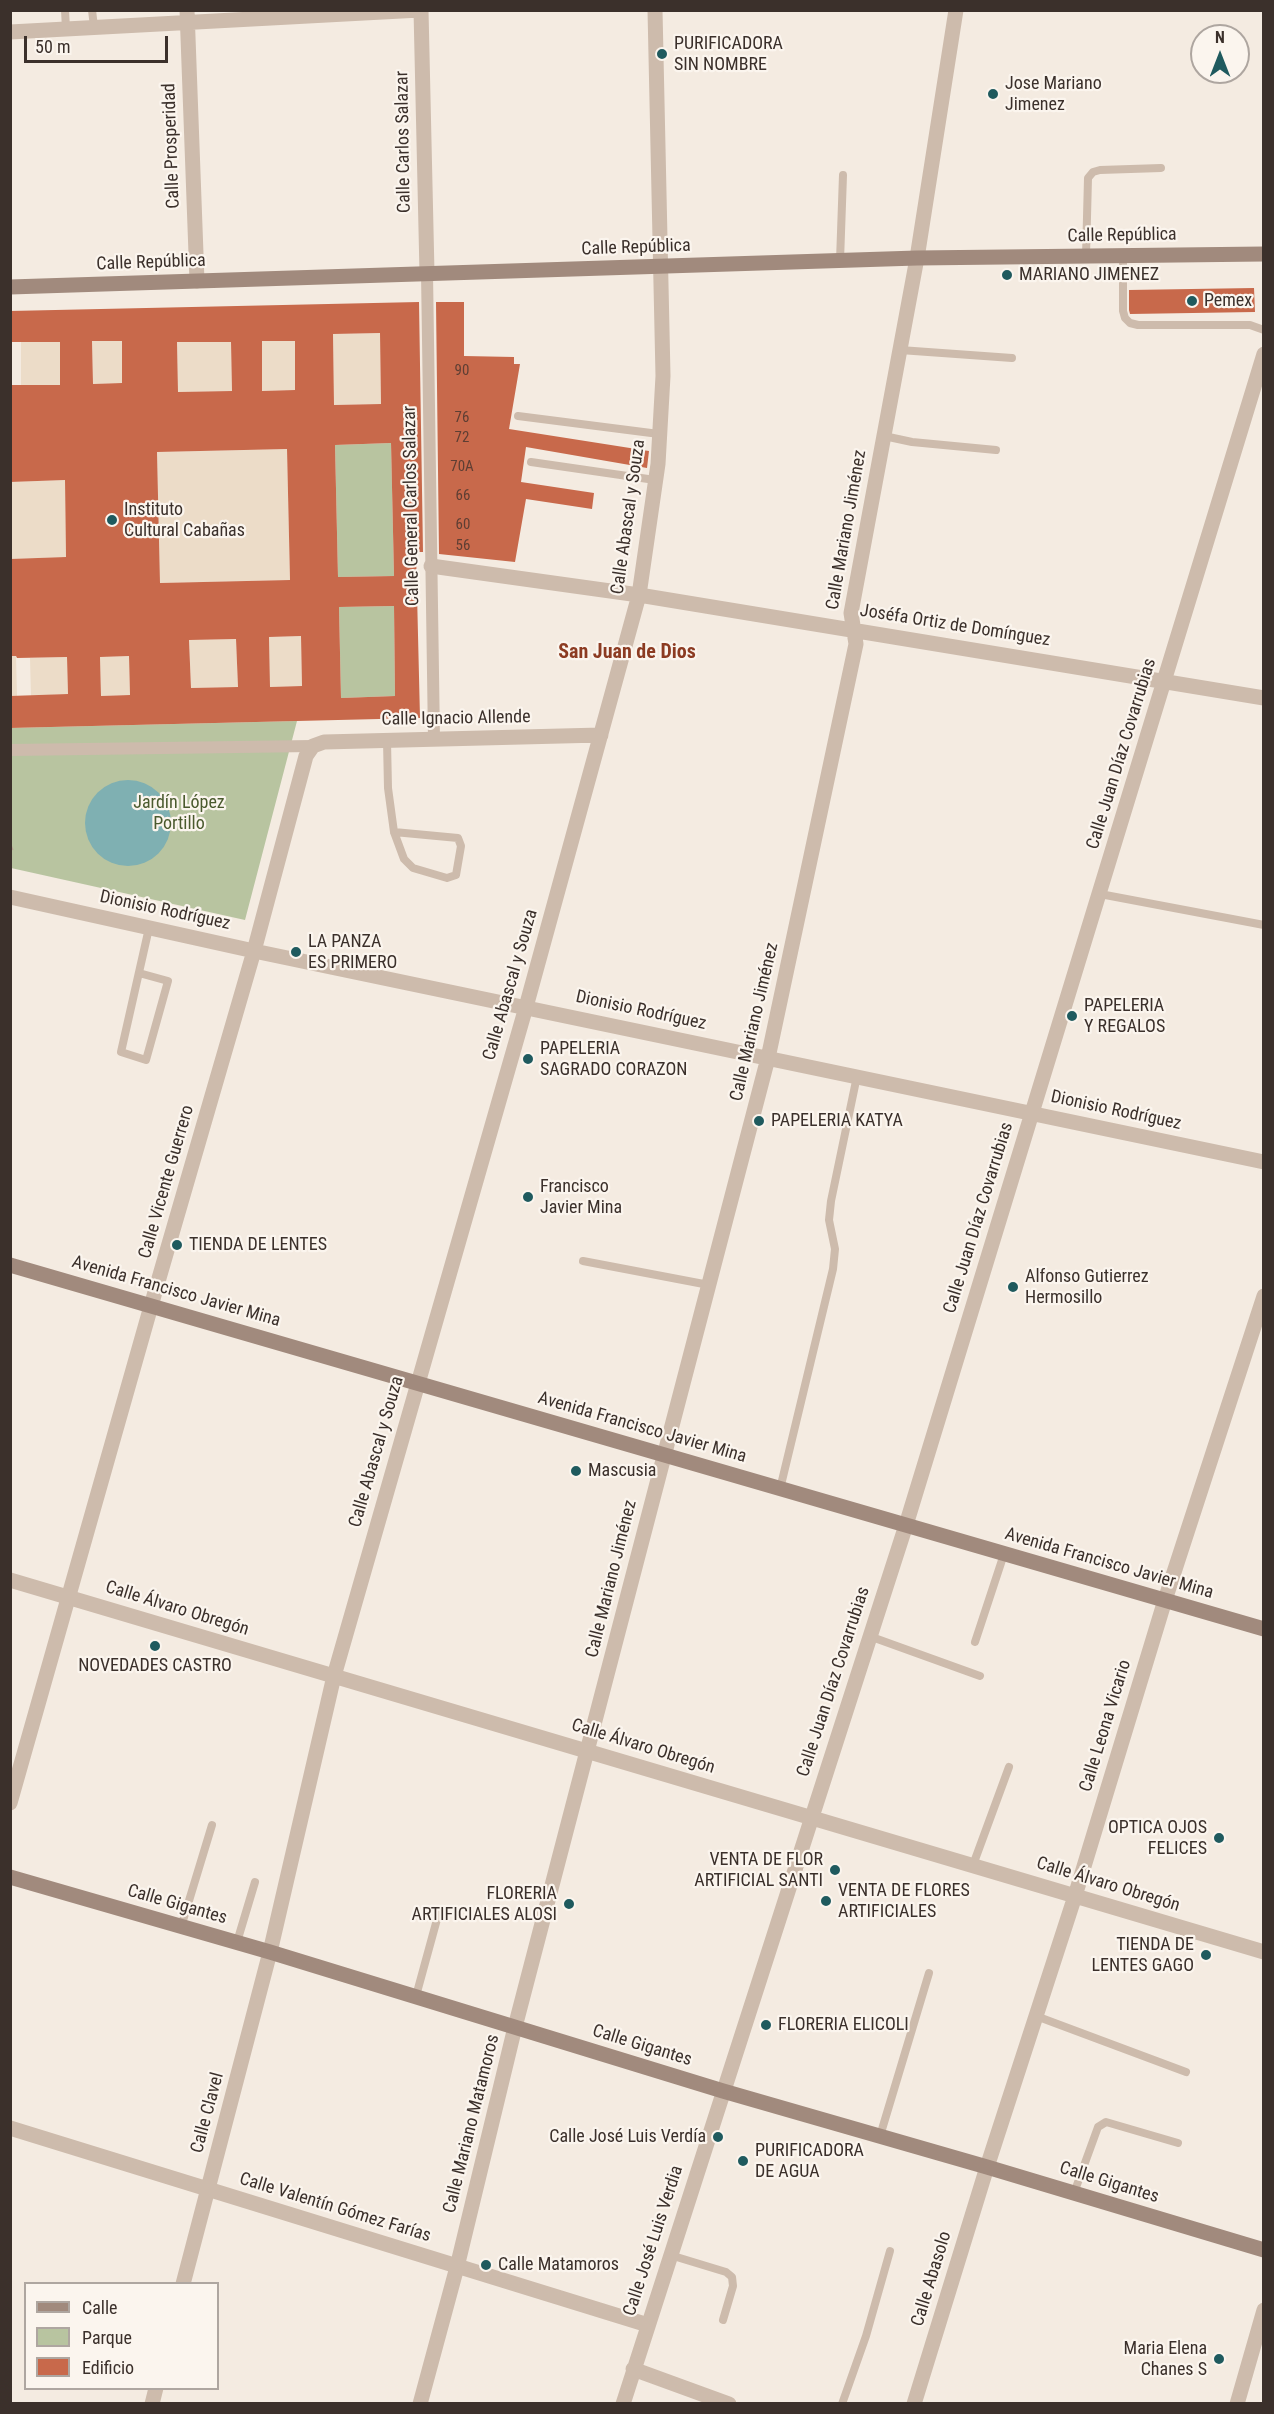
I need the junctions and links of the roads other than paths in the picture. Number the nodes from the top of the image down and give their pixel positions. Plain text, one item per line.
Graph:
1 (65, 10) edge
2 (92, 10) edge
3 (421, 10) edge
4 (656, 10) edge
5 (956, 10) edge
6 (328, 13) edge
7 (187, 17) edge
8 (94, 27) junction
9 (66, 29) junction
10 (10, 32) edge
11 (1161, 168) dead end
12 (843, 175) dead end
13 (1263, 254) edge
14 (1123, 255) junction
15 (1086, 256) junction
16 (916, 258) junction
17 (840, 261) junction
18 (661, 267) junction
19 (427, 273) junction
20 (197, 281) junction
21 (10, 287) edge
22 (1263, 330) edge
23 (900, 350) junction
24 (1263, 354) edge
25 (1012, 358) dead end
26 (1260, 380) edge
27 (518, 416) dead end
28 (659, 434) junction
29 (884, 436) junction
30 (996, 450) dead end
31 (531, 462) dead end
32 (656, 480) junction
33 (431, 566) junction
34 (639, 595) junction
35 (853, 629) junction
36 (1164, 681) junction
37 (1263, 698) edge
38 (601, 735) junction
39 (434, 739) junction
40 (387, 741) junction
41 (313, 746) junction
42 (10, 750) edge
43 (394, 832) junction
44 (1100, 894) junction
45 (10, 897) edge
46 (1263, 925) edge
47 (149, 928) junction
48 (254, 951) junction
49 (139, 973) junction
50 (526, 1007) junction
51 (768, 1058) junction
52 (857, 1076) junction
53 (1031, 1113) junction
54 (1263, 1162) edge
55 (583, 1261) dead end
56 (10, 1265) edge
57 (709, 1285) junction
58 (1263, 1296) edge
59 (151, 1305) junction
60 (417, 1383) junction
61 (664, 1455) junction
62 (780, 1489) junction
63 (906, 1525) junction
64 (1004, 1554) junction
65 (10, 1580) edge
66 (69, 1598) junction
67 (1165, 1600) junction
68 (1263, 1629) edge
69 (869, 1636) junction
70 (975, 1642) dead end
71 (334, 1676) junction
72 (980, 1676) dead end
73 (588, 1751) junction
74 (1009, 1767) dead end
75 (10, 1803) edge
76 (811, 1817) junction
77 (212, 1825) dead end
78 (973, 1865) junction
79 (10, 1877) edge
80 (255, 1882) dead end
81 (1075, 1896) junction
82 (439, 1912) dead end
83 (181, 1927) junction
84 (237, 1942) junction
85 (270, 1952) junction
86 (1263, 1952) edge
87 (928, 1973) dead end
88 (416, 1996) junction
89 (1036, 2016) junction
90 (515, 2027) junction
91 (1186, 2072) dead end
92 (723, 2091) junction
93 (10, 2128) edge
94 (879, 2136) junction
95 (1178, 2143) dead end
96 (987, 2167) junction
97 (208, 2189) junction
98 (1074, 2193) junction
99 (1263, 2250) edge
100 (890, 2251) dead end
101 (670, 2255) junction
102 (457, 2267) junction
103 (183, 2282) edge
104 (1263, 2310) edge
105 (723, 2320) dead end
106 (648, 2325) junction
107 (1258, 2352) edge
108 (633, 2370) junction
109 (420, 2403) edge
110 (623, 2403) edge
111 (729, 2403) edge
112 (842, 2403) edge
113 (914, 2403) edge
114 (1237, 2403) edge

1 - 9 lane
2 - 8 lane
3 - 6 street
3 - 19 street, Calle Carlos Salazar
4 - 18 street, Calle Abascal y Souza
5 - 16 street, Calle Mariano Jiménez
6 - 7 street
7 - 8 street
7 - 20 street, Calle Prosperidad
8 - 9 street
9 - 10 street
11 - 15 lane
12 - 17 lane
13 - 14 main road, Calle República
14 - 15 main road, Calle República
14 - 22 lane
15 - 16 main road, Calle República
16 - 17 main road, Calle República
16 - 23 street, Calle Mariano Jiménez
17 - 18 main road, Calle República
18 - 19 main road, Calle República
18 - 28 street, Calle Abascal y Souza
19 - 20 main road, Calle República
19 - 33 street, Calle General Carlos Salazar
20 - 21 main road, Calle República
23 - 25 lane
23 - 29 street, Calle Mariano Jiménez
24 - 26 street, Calle Juan Díaz Covarrubias
26 - 36 street, Calle Juan Díaz Covarrubias
27 - 28 lane
28 - 32 street, Calle Abascal y Souza
29 - 30 lane
29 - 35 street, Calle Mariano Jiménez
31 - 32 lane
32 - 34 street, Calle Abascal y Souza
33 - 34 street, Joséfa Ortiz de Domínguez
33 - 39 street, Calle General Carlos Salazar
34 - 35 street, Joséfa Ortiz de Domínguez
34 - 38 street, Calle Abascal y Souza
35 - 36 street, Joséfa Ortiz de Domínguez
35 - 51 street, Calle Mariano Jiménez
36 - 37 street, Joséfa Ortiz de Domínguez
36 - 44 street, Calle Juan Díaz Covarrubias
38 - 39 street, Calle Ignacio Allende
38 - 50 street, Calle Abascal y Souza
39 - 40 street, Calle Ignacio Allende
40 - 41 street, Calle Ignacio Allende
40 - 43 lane
41 - 42 street
41 - 48 street, Calle Vicente Guerrero
43 - 43 lane
44 - 46 lane
44 - 53 street, Calle Juan Díaz Covarrubias
45 - 47 street, Dionisio Rodríguez
47 - 48 street, Dionisio Rodríguez
47 - 49 lane
48 - 50 street, Dionisio Rodríguez
48 - 59 street, Calle Vicente Guerrero
49 - 49 lane
50 - 51 street, Dionisio Rodríguez
50 - 60 street, Calle Abascal y Souza
51 - 52 street, Dionisio Rodríguez
51 - 57 street, Calle Mariano Jiménez
52 - 53 street, Dionisio Rodríguez
52 - 62 lane
53 - 54 street, Dionisio Rodríguez
53 - 63 street, Calle Juan Díaz Covarrubias
55 - 57 lane
56 - 59 main road, Avenida Francisco Javier Mina
57 - 61 street, Calle Mariano Jiménez
58 - 67 street, Calle Leona Vicario
59 - 60 main road, Avenida Francisco Javier Mina
59 - 66 street, Calle Vicente Guerrero
60 - 61 main road, Avenida Francisco Javier Mina
60 - 71 street, Calle Abascal y Souza
61 - 62 main road, Avenida Francisco Javier Mina
61 - 73 street, Calle Mariano Jiménez
62 - 63 main road, Avenida Francisco Javier Mina
63 - 64 main road, Avenida Francisco Javier Mina
63 - 69 street, Calle Juan Díaz Covarrubias
64 - 67 main road, Avenida Francisco Javier Mina
64 - 70 lane
65 - 66 street, Calle Álvaro Obregón
66 - 71 street, Calle Álvaro Obregón
66 - 75 street, Calle Vicente Guerrero
67 - 68 main road, Avenida Francisco Javier Mina
67 - 81 street, Calle Leona Vicario
69 - 72 lane
69 - 76 street, Calle Juan Díaz Covarrubias
71 - 73 street, Calle Álvaro Obregón
71 - 85 street, Calle Abascal y Souza
73 - 76 street, Calle Álvaro Obregón
73 - 90 street, Calle Mariano Jiménez
74 - 78 lane
76 - 78 street, Calle Álvaro Obregón
76 - 92 street, Calle Juan Díaz Covarrubias
77 - 83 lane
78 - 81 street, Calle Álvaro Obregón
79 - 83 main road, Calle Gigantes
80 - 84 lane
81 - 86 street, Calle Álvaro Obregón
81 - 89 street, Calle Leona Vicario
82 - 88 lane
83 - 84 main road, Calle Gigantes
84 - 85 main road, Calle Gigantes
85 - 88 main road, Calle Gigantes
85 - 97 street, Calle Clavel
87 - 94 lane
88 - 90 main road, Calle Gigantes
89 - 91 lane
89 - 96 street, Calle Leona Vicario
90 - 92 main road, Calle Gigantes
90 - 102 street, Calle Mariano Matamoros
92 - 94 main road, Calle Gigantes
92 - 101 street, Calle José Luis Verdia
93 - 97 street, Calle Valentín Gómez Farías
94 - 96 main road, Calle Gigantes
95 - 98 lane
96 - 98 main road, Calle Gigantes
96 - 113 street, Calle Abasolo
97 - 102 street, Calle Valentín Gómez Farías
97 - 103 street, Calle Clavel
98 - 99 main road, Calle Gigantes
100 - 112 lane
101 - 105 lane
101 - 106 street, Calle José Luis Verdia
102 - 106 street, Calle Valentín Gómez Farías
102 - 109 street, Calle Mariano Matamoros
104 - 107 street
106 - 108 street, Calle José Luis Verdia
107 - 114 street
108 - 110 street, Calle José Luis Verdia
108 - 111 street

